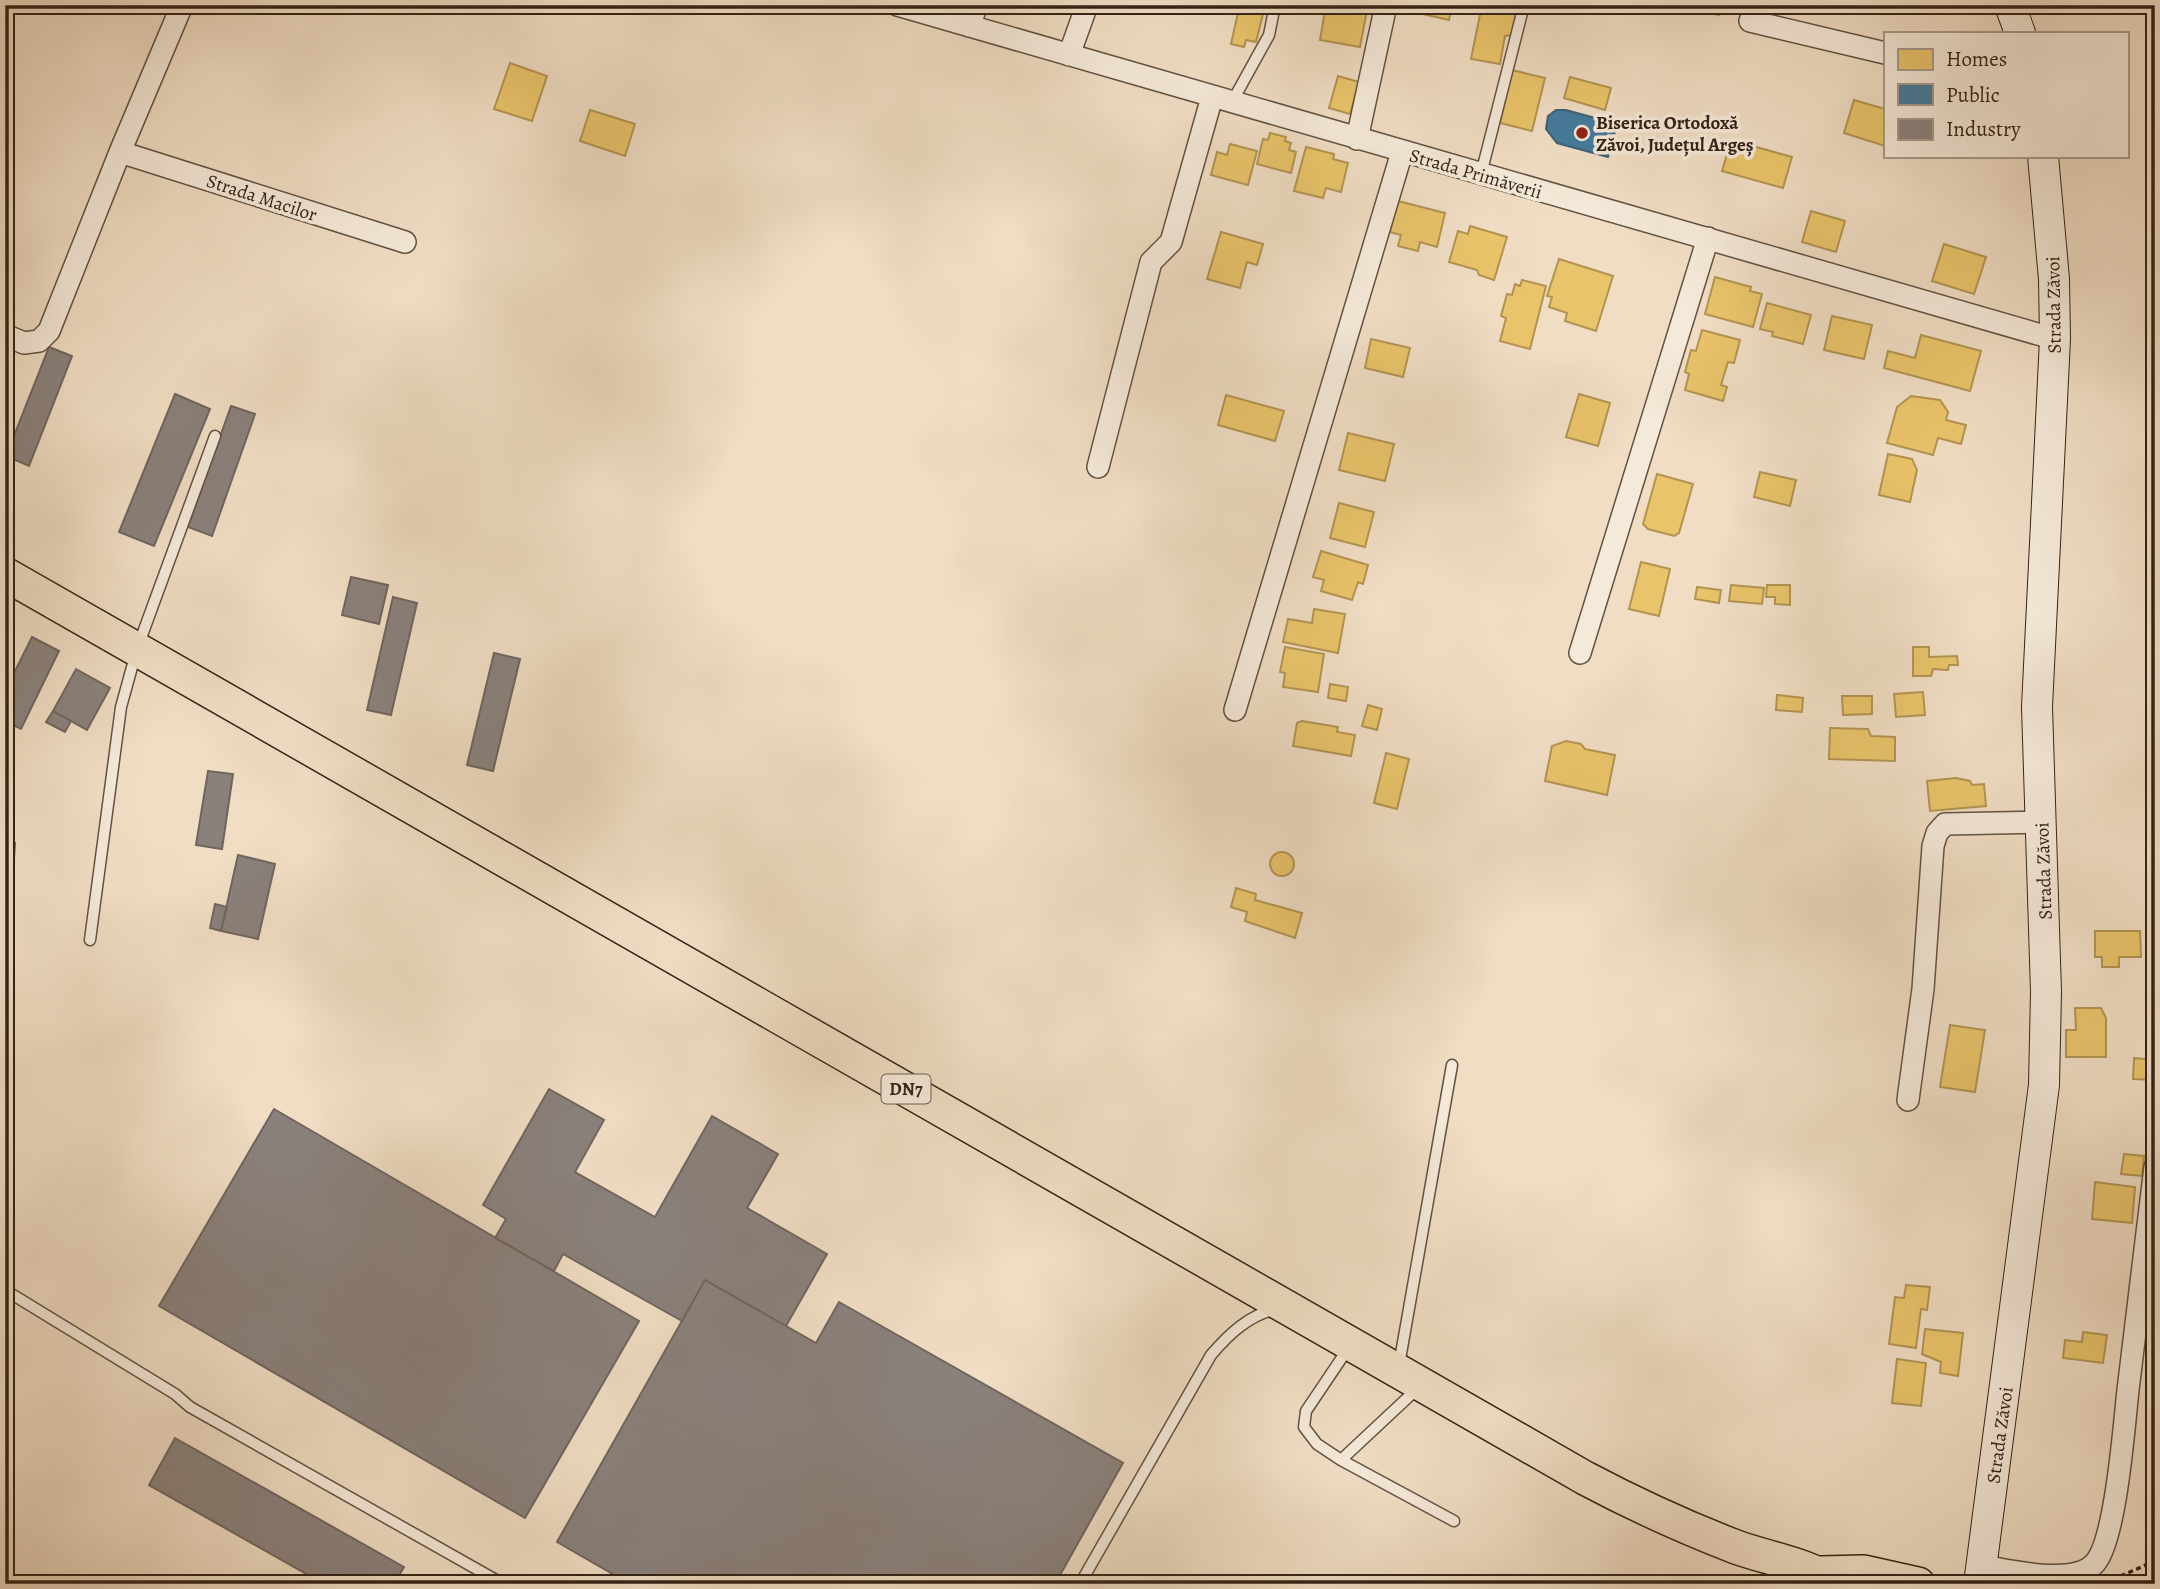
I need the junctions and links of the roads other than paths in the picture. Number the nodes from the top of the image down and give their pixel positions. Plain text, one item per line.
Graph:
1 (182, 5) edge
2 (897, 5) edge
3 (977, 5) edge
4 (1087, 5) edge
5 (1275, 5) edge
6 (1386, 5) edge
7 (1524, 5) edge
8 (2010, 5) edge
9 (1750, 20) dead end
10 (969, 26) junction
11 (2020, 32) edge
12 (1884, 53) edge
13 (1069, 55) junction
14 (1222, 99) junction
15 (1357, 139) junction
16 (120, 152) junction
17 (1402, 152) junction
18 (2043, 158) edge
19 (1481, 174) junction
20 (1708, 238) junction
21 (405, 242) dead end
22 (5, 335) edge
23 (2055, 339) junction
24 (215, 436) dead end
25 (1098, 467) dead end
26 (5, 573) edge
27 (137, 649) junction
28 (1580, 653) dead end
29 (1235, 710) dead end
30 (2042, 822) junction
31 (90, 940) dead end
32 (1452, 1065) dead end
33 (1908, 1100) dead end
34 (2155, 1167) edge
35 (5, 1290) edge
36 (1286, 1307) junction
37 (1351, 1345) junction
38 (1410, 1378) junction
39 (1341, 1460) junction
40 (1454, 1521) dead end
41 (1980, 1575) edge
42 (1829, 1579) edge
43 (1905, 1582) edge
44 (503, 1584) edge
45 (1080, 1584) edge

1 - 16 street
2 - 10 street, Strada Primăverii
3 - 10 street
4 - 13 street
5 - 14 lane
6 - 15 street
7 - 19 lane
8 - 11 street
9 - 12 street
10 - 13 street, Strada Primăverii
13 - 14 street, Strada Primăverii
14 - 15 street, Strada Primăverii
14 - 25 street
15 - 17 street, Strada Primăverii
16 - 21 street, Strada Macilor
16 - 22 street
17 - 19 street, Strada Primăverii
17 - 29 street
18 - 23 street, Strada Zăvoi
19 - 20 street, Strada Primăverii
20 - 23 street, Strada Primăverii
20 - 28 street
23 - 30 street, Strada Zăvoi
24 - 27 lane
26 - 27 main road, DN7
27 - 31 lane
27 - 36 main road, DN7
30 - 33 street
30 - 41 street, Strada Zăvoi
32 - 38 lane
34 - 41 street
35 - 44 lane
36 - 37 main road, DN7
36 - 45 lane
37 - 38 main road, DN7
37 - 39 lane
38 - 39 lane
38 - 42 main road, DN7
39 - 40 lane
42 - 43 main road, DN7

